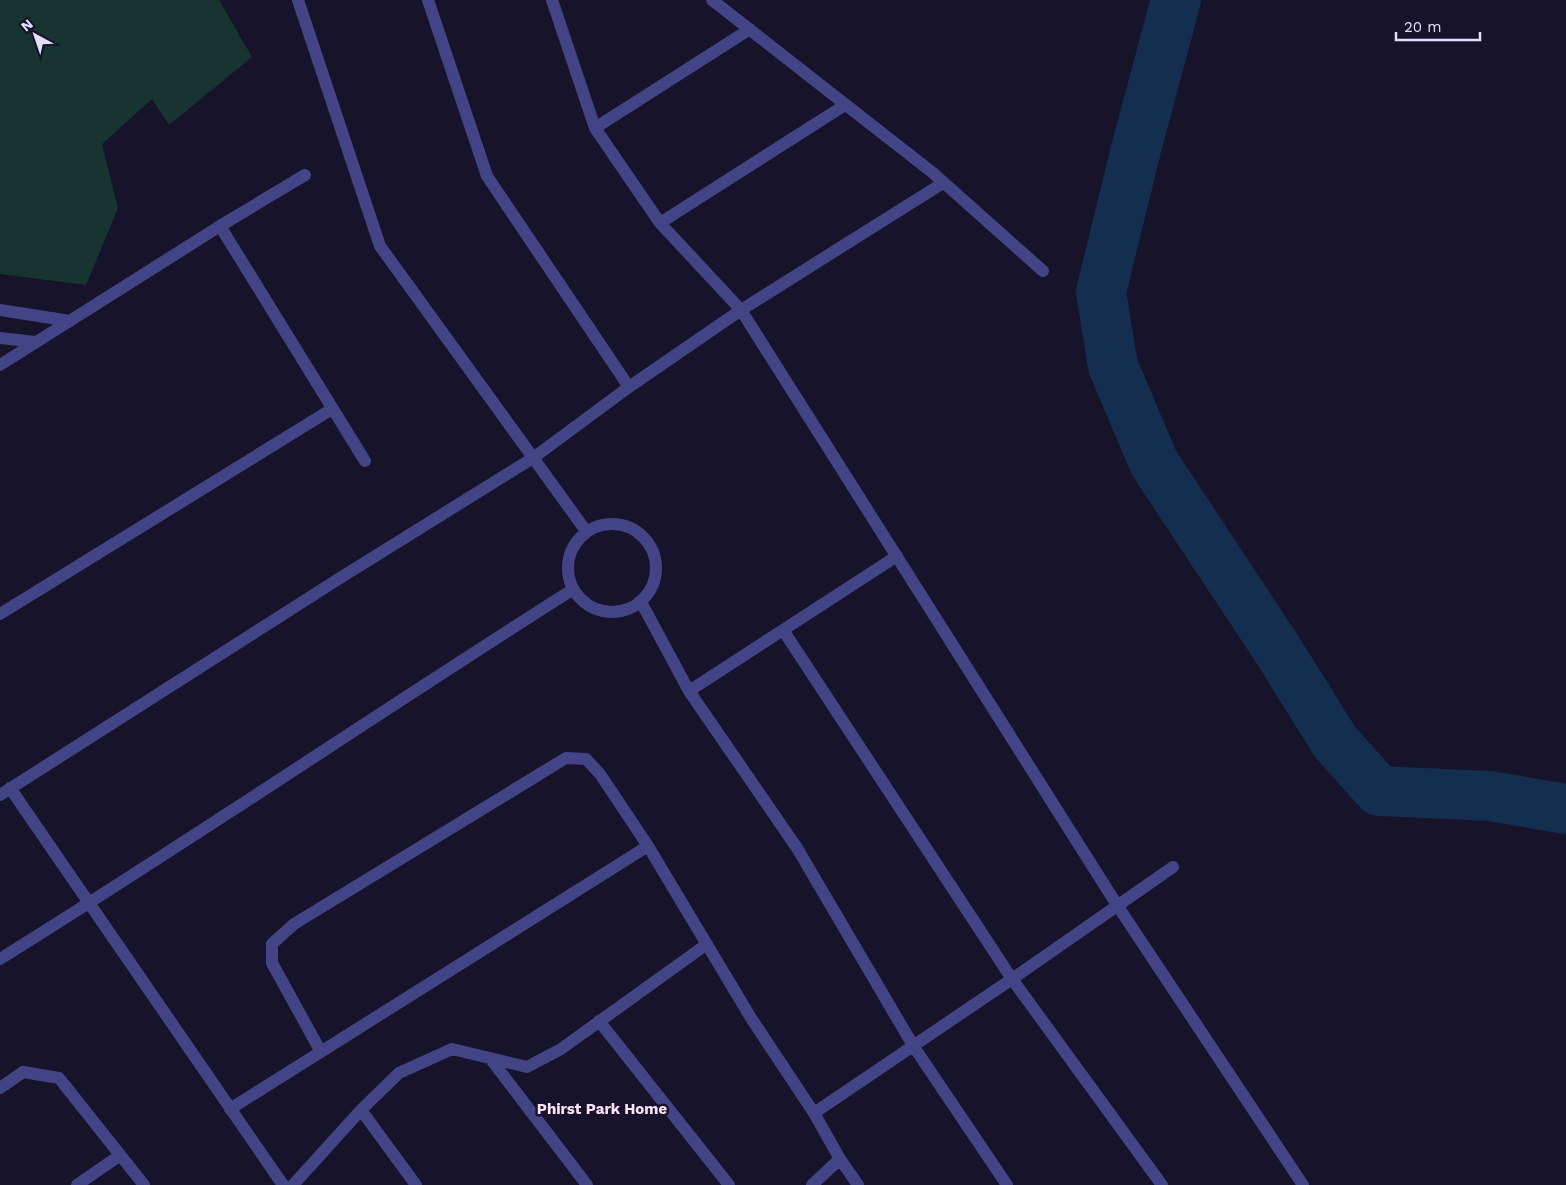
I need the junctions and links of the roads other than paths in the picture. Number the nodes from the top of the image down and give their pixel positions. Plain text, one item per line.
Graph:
1 (298, 0) edge
2 (428, 0) edge
3 (552, 0) edge
4 (712, 0) edge
5 (750, 30) junction
6 (845, 105) junction
7 (595, 128) junction
8 (305, 175) dead end
9 (944, 183) junction
10 (660, 223) junction
11 (220, 226) junction
12 (1043, 271) dead end
13 (0, 310) edge
14 (741, 310) junction
15 (70, 321) junction
16 (0, 338) edge
17 (35, 342) junction
18 (1, 364) edge
19 (629, 387) junction
20 (332, 409) junction
21 (533, 458) junction
22 (365, 461) dead end
23 (586, 532) junction
24 (897, 556) junction
25 (572, 590) junction
26 (641, 602) junction
27 (0, 614) edge
28 (783, 630) junction
29 (689, 692) junction
30 (5, 792) edge
31 (648, 846) junction
32 (1173, 867) dead end
33 (89, 904) junction
34 (1118, 905) junction
35 (707, 944) junction
36 (0, 959) edge
37 (1012, 979) junction
38 (599, 1021) junction
39 (914, 1047) junction
40 (321, 1052) junction
41 (490, 1058) junction
42 (0, 1088) edge
43 (230, 1109) junction
44 (361, 1110) junction
45 (814, 1113) junction
46 (120, 1156) junction
47 (840, 1159) junction
48 (77, 1185) edge
49 (144, 1185) edge
50 (283, 1185) edge
51 (293, 1185) edge
52 (416, 1185) edge
53 (587, 1185) edge
54 (729, 1185) edge
55 (812, 1185) edge
56 (858, 1185) edge
57 (1007, 1185) edge
58 (1162, 1185) edge
59 (1303, 1185) edge

1 - 21 street
2 - 19 street
3 - 7 street
4 - 5 street
5 - 6 street
5 - 7 street
6 - 9 street
6 - 10 street
7 - 10 street
8 - 11 street
9 - 12 street
9 - 14 street
10 - 14 street
11 - 15 street
11 - 20 street
13 - 15 street
14 - 19 street
14 - 24 street
15 - 17 street
16 - 17 street
17 - 18 street
19 - 21 street
20 - 22 street
20 - 27 street
21 - 23 street
21 - 30 street
23 - 25 street
23 - 26 street
24 - 28 street
24 - 34 street
25 - 26 street
25 - 33 street
26 - 29 street
28 - 29 street
28 - 37 street
29 - 39 street
30 - 33 street
31 - 35 street
31 - 40 street
31 - 40 street
32 - 34 street
33 - 36 street
33 - 43 street
34 - 37 street
34 - 59 street
35 - 38 street
35 - 45 street
37 - 39 street
37 - 58 street
38 - 41 street
38 - 54 street
39 - 45 street
39 - 57 street
40 - 43 street
41 - 44 street
41 - 53 street
42 - 46 street
43 - 50 street
44 - 51 street
44 - 52 street
45 - 47 street
46 - 48 street
46 - 49 street
47 - 55 street
47 - 56 street

